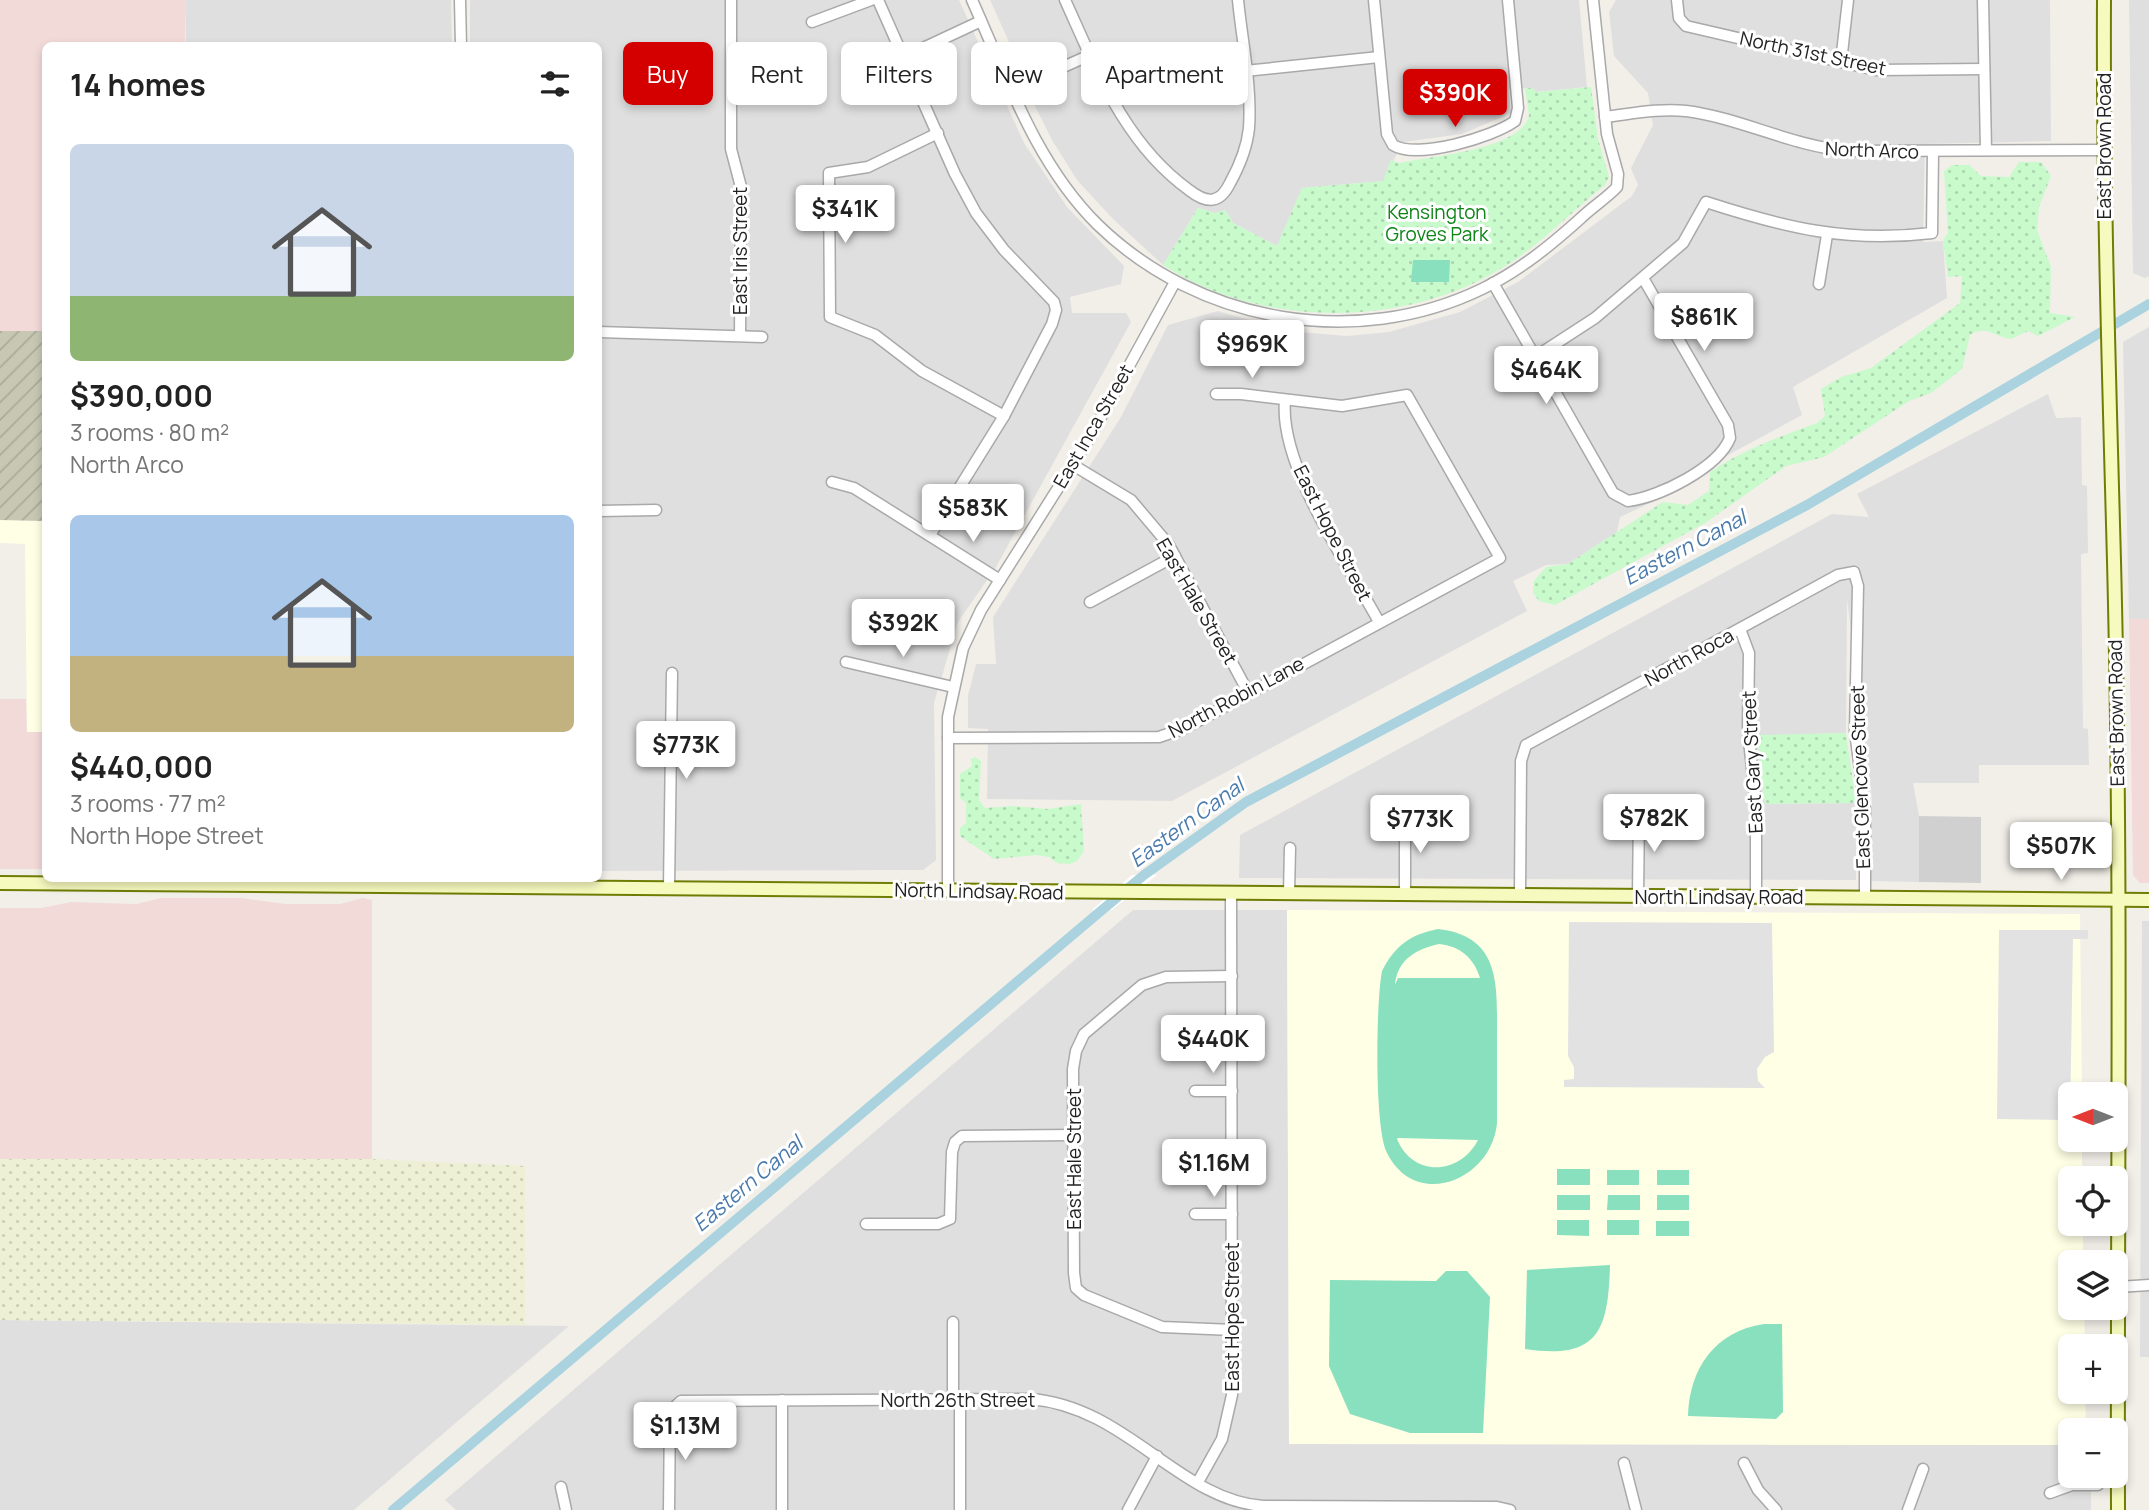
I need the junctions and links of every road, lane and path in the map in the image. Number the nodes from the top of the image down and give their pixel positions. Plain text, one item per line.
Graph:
1 (460, 0) edge
2 (730, 0) edge
3 (871, 0) edge
4 (878, 0) edge
5 (972, 0) edge
6 (1065, 0) edge
7 (1238, 0) edge
8 (1374, 0) edge
9 (1508, 0) edge
10 (1593, 0) edge
11 (1677, 0) edge
12 (1848, 0) edge
13 (1983, 0) edge
14 (2104, 0) edge
15 (981, 20) junction
16 (812, 22) dead end
17 (461, 42) edge
18 (897, 42) edge
19 (935, 42) edge
20 (991, 42) edge
21 (1084, 42) edge
22 (1242, 42) edge
23 (1379, 57) junction
24 (1841, 62) junction
25 (1984, 69) junction
26 (1248, 71) edge
27 (925, 105) edge
28 (1019, 105) edge
29 (1115, 105) edge
30 (1248, 105) edge
31 (1605, 117) junction
32 (938, 133) junction
33 (1986, 150) junction
34 (2104, 150) junction
35 (1933, 152) junction
36 (1827, 235) junction
37 (1643, 278) junction
38 (1175, 282) junction
39 (1493, 283) junction
40 (1819, 284) dead end
41 (602, 332) edge
42 (740, 335) junction
43 (762, 337) dead end
44 (1535, 358) junction
45 (1216, 394) dead end
46 (1285, 401) junction
47 (1004, 416) junction
48 (1073, 465) junction
49 (832, 482) dead end
50 (656, 510) dead end
51 (602, 511) edge
52 (930, 535) junction
53 (1175, 556) junction
54 (1854, 572) joint
55 (1000, 580) junction
56 (1090, 602) dead end
57 (1379, 622) junction
58 (1740, 629) junction
59 (846, 662) dead end
60 (672, 673) dead end
61 (953, 687) junction
62 (1248, 692) junction
63 (948, 738) junction
64 (1639, 812) dead end
65 (1405, 816) dead end
66 (1290, 848) dead end
67 (295, 882) edge
68 (463, 882) edge
69 (0, 883) edge
70 (669, 888) junction
71 (948, 891) junction
72 (1231, 893) junction
73 (1289, 893) junction
74 (1405, 894) junction
75 (1520, 895) junction
76 (1639, 896) junction
77 (1756, 897) junction
78 (1864, 898) junction
79 (2117, 900) junction
80 (2149, 900) edge
81 (1232, 976) junction
82 (1195, 1090) dead end
83 (1232, 1091) junction
84 (1073, 1135) junction
85 (1195, 1214) dead end
86 (1232, 1214) junction
87 (866, 1224) dead end
88 (2118, 1250) edge
89 (2149, 1286) edge
90 (2128, 1287) edge
91 (2118, 1320) edge
92 (953, 1322) dead end
93 (1233, 1329) junction
94 (956, 1399) junction
95 (782, 1400) junction
96 (657, 1408) dead end
97 (672, 1408) junction
98 (1157, 1456) junction
99 (1624, 1463) dead end
100 (1744, 1464) dead end
101 (1923, 1469) dead end
102 (1198, 1482) junction
103 (561, 1487) dead end
104 (2061, 1488) edge
105 (2050, 1493) dead end
106 (566, 1510) edge
107 (669, 1510) edge
108 (782, 1510) edge
109 (960, 1510) edge
110 (1128, 1510) edge
111 (1510, 1510) edge
112 (1636, 1510) edge
113 (1776, 1510) edge
114 (1908, 1510) edge
115 (2118, 1510) edge

1 - 17 street
2 - 42 street, East Iris Street
3 - 16 street
4 - 18 street
5 - 15 street
6 - 21 street
7 - 22 street
8 - 23 street
9 - 23 street
10 - 31 street
11 - 24 street, North 31st Street
12 - 24 street
13 - 25 street
14 - 34 main road, East Brown Road
15 - 19 street
15 - 20 street
23 - 26 street
24 - 25 street, North 31st Street
25 - 33 street
27 - 32 street
28 - 38 street
29 - 30 street
31 - 35 street, North Arco
31 - 39 street
32 - 47 street
32 - 47 street
33 - 34 street, North Arco
33 - 35 street, North Arco
34 - 79 main road, East Brown Road
35 - 36 street
36 - 37 street
36 - 40 street
37 - 44 street
37 - 44 street
38 - 39 street
38 - 48 street, East Inca Street
39 - 44 street
41 - 42 street
42 - 43 street
45 - 46 street
46 - 57 street, East Hope Street
46 - 57 street, North Robin Lane
47 - 52 street
48 - 53 street, East Hale Street
48 - 55 street, East Inca Street
49 - 52 street
50 - 51 street
52 - 55 street
53 - 56 street
53 - 62 street, East Hale Street
54 - 58 street, North Roca
54 - 78 street, East Glencove Street
55 - 61 street, East Inca Street
57 - 62 street, North Robin Lane
58 - 75 street, North Roca
58 - 77 street, East Gary Street
59 - 61 street
60 - 70 street
61 - 63 street, East Inca Street
62 - 63 street, North Robin Lane
63 - 71 street, East Inca Street
64 - 76 street
65 - 74 street
66 - 73 street
67 - 68 main road, North Lindsay Road
67 - 69 main road, North Lindsay Road
68 - 70 main road, North Lindsay Road
70 - 71 main road, North Lindsay Road
71 - 72 main road, North Lindsay Road
72 - 73 main road, North Lindsay Road
72 - 81 street, East Hope Street
73 - 74 main road, North Lindsay Road
74 - 75 main road, North Lindsay Road
75 - 76 main road, North Lindsay Road
76 - 77 main road, North Lindsay Road
77 - 78 main road, North Lindsay Road
78 - 79 main road, North Lindsay Road
79 - 80 main road, North Lindsay Road
79 - 88 main road, East Brown Road
81 - 83 street, East Hope Street
81 - 84 street, East Hale Street
82 - 83 street
83 - 86 street, East Hope Street
84 - 87 street
84 - 93 street, East Hale Street
85 - 86 street
86 - 93 street, East Hope Street
89 - 90 street
91 - 115 main road, East Brown Road
92 - 94 street
93 - 102 street, East Hope Street
94 - 95 street, North 26th Street
94 - 98 street, North 26th Street
94 - 109 street
95 - 97 street, North 26th Street
95 - 108 street
96 - 97 street, North 26th Street
97 - 107 street
98 - 102 street, North 26th Street
98 - 110 street
99 - 112 street
100 - 113 street
101 - 114 street
102 - 111 street, North 26th Street
103 - 106 street
104 - 105 street

